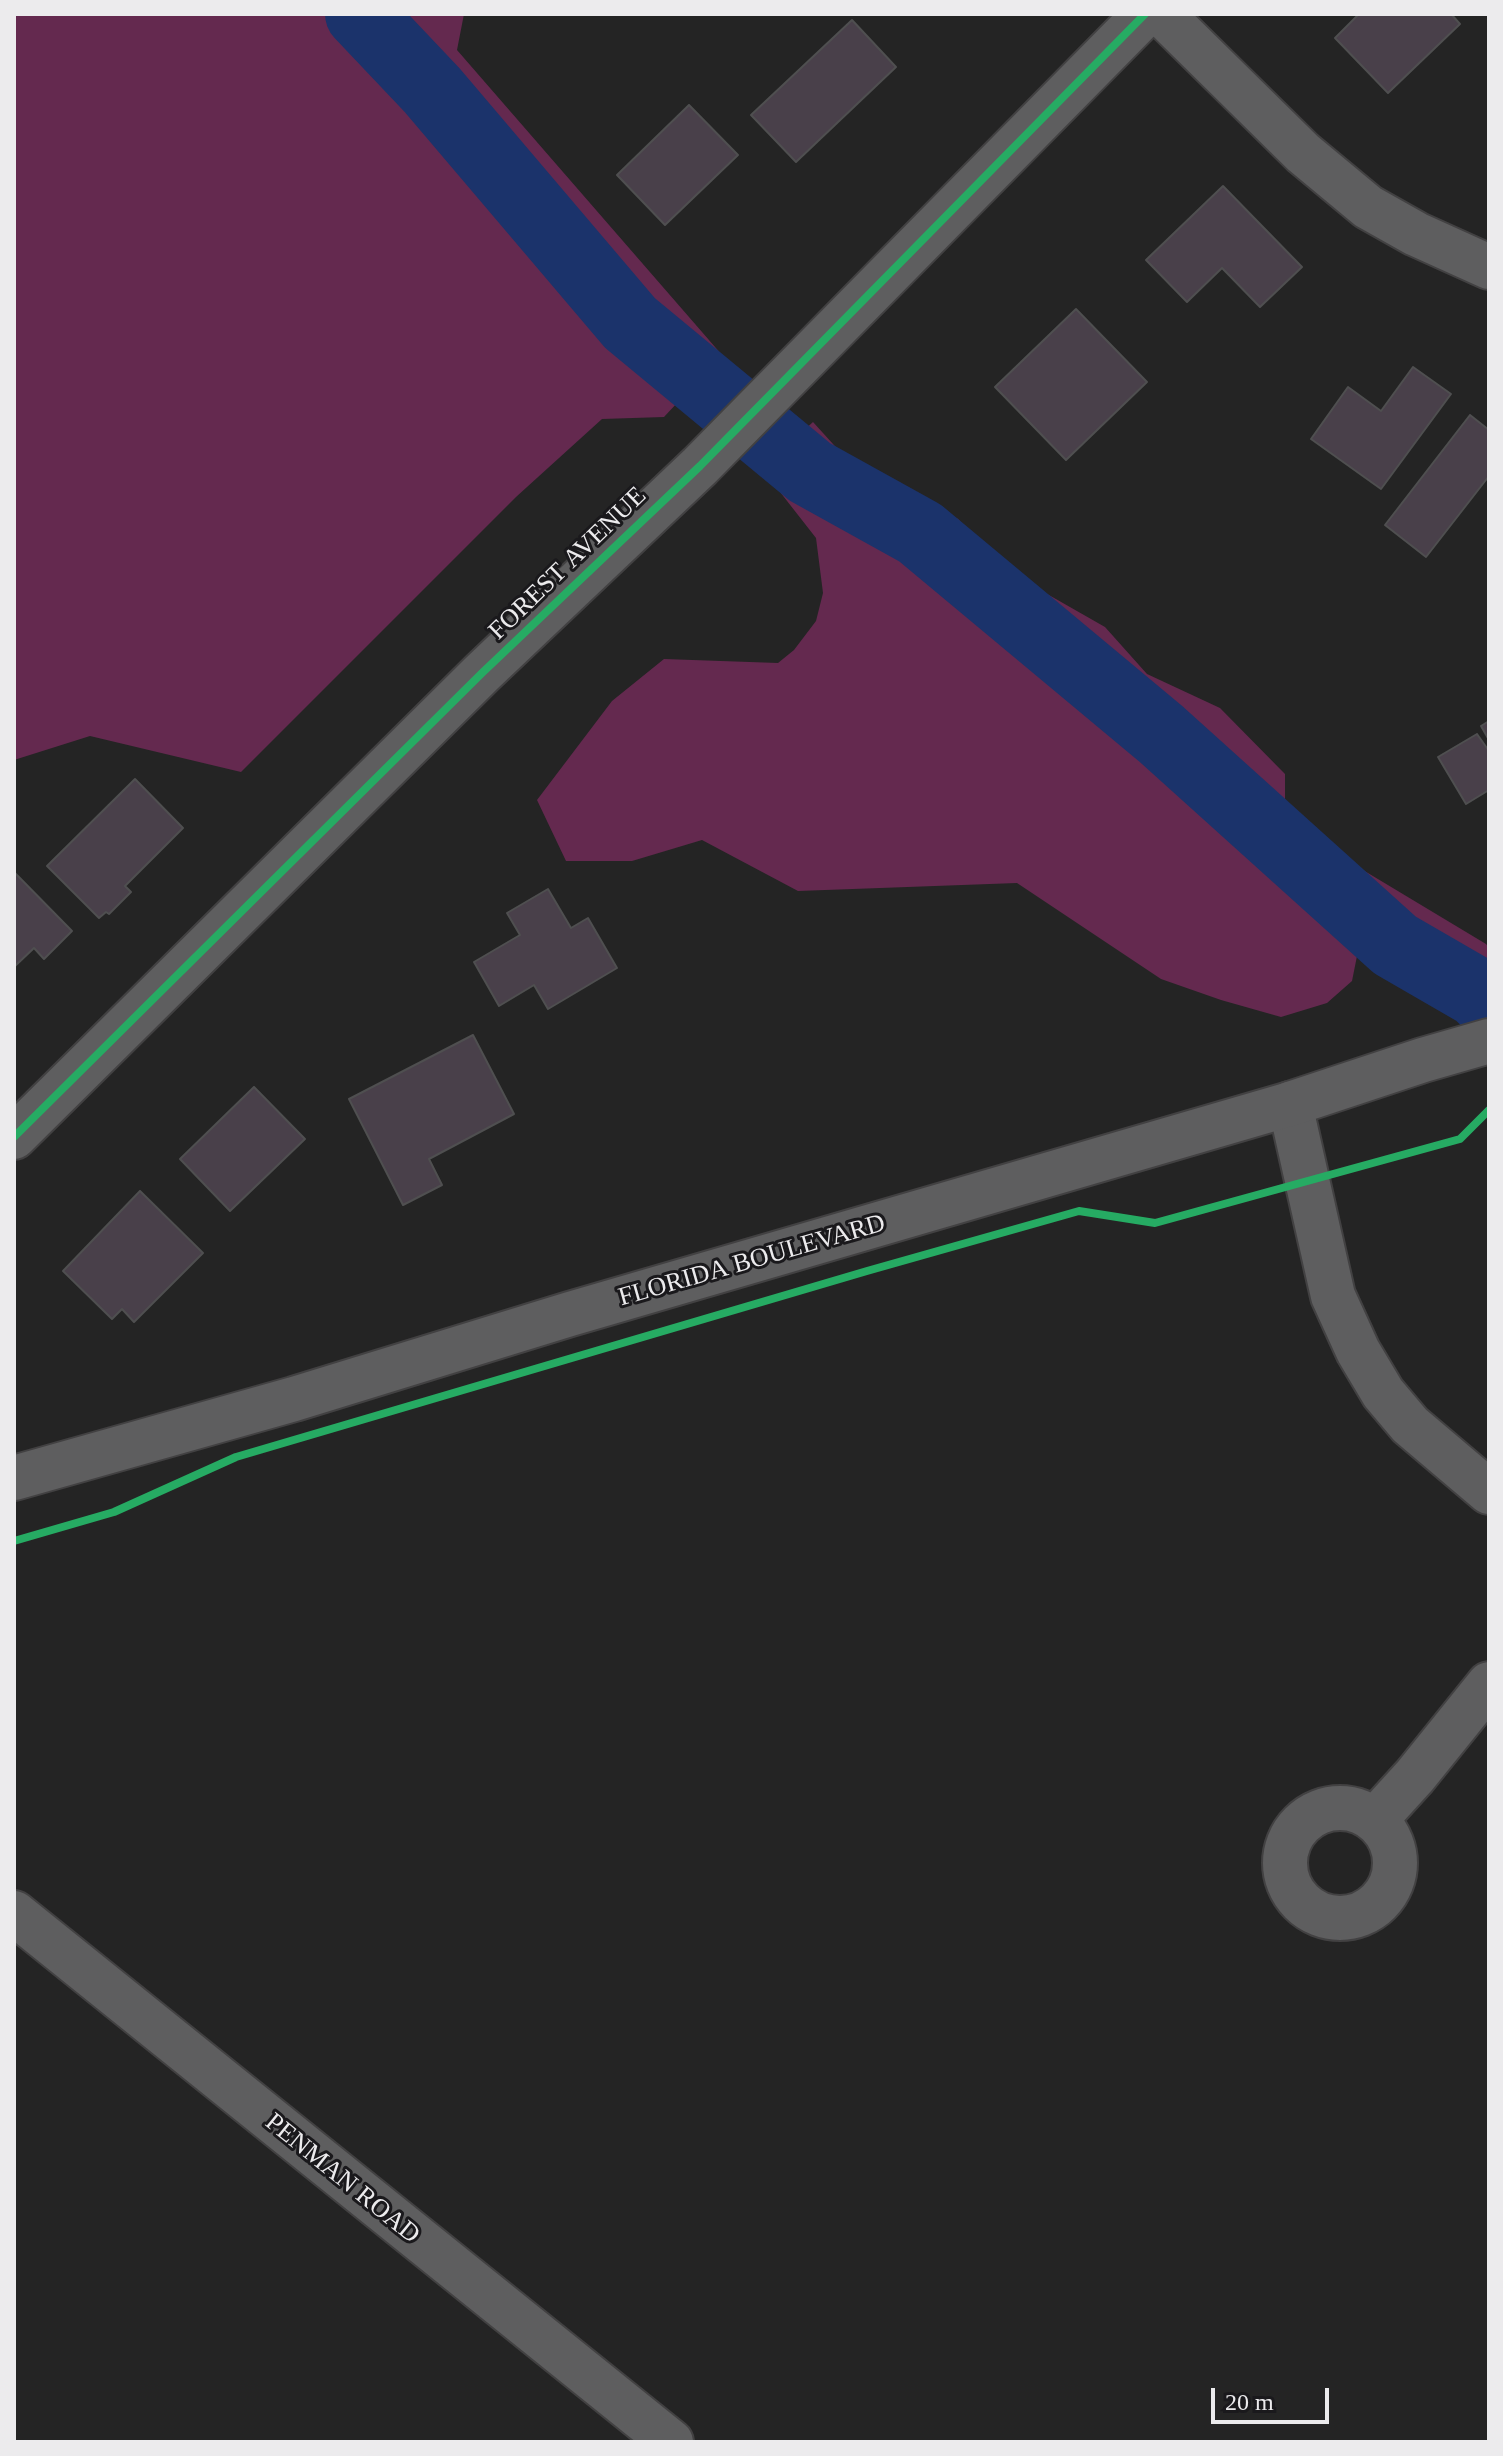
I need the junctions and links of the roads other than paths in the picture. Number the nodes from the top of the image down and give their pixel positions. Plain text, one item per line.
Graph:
1 (1145, 14) edge
2 (1162, 14) edge
3 (1489, 267) edge
4 (1489, 1041) edge
5 (1290, 1104) junction
6 (14, 1137) edge
7 (14, 1478) edge
8 (1489, 1492) edge
9 (1489, 1684) edge
10 (1375, 1820) dead end
11 (14, 1913) edge
12 (671, 2442) edge

1 - 6 street, FOREST AVENUE
2 - 3 street
4 - 5 street, FLORIDA BOULEVARD
5 - 7 street, FLORIDA BOULEVARD
5 - 8 street
9 - 10 street
11 - 12 street, PENMAN ROAD

